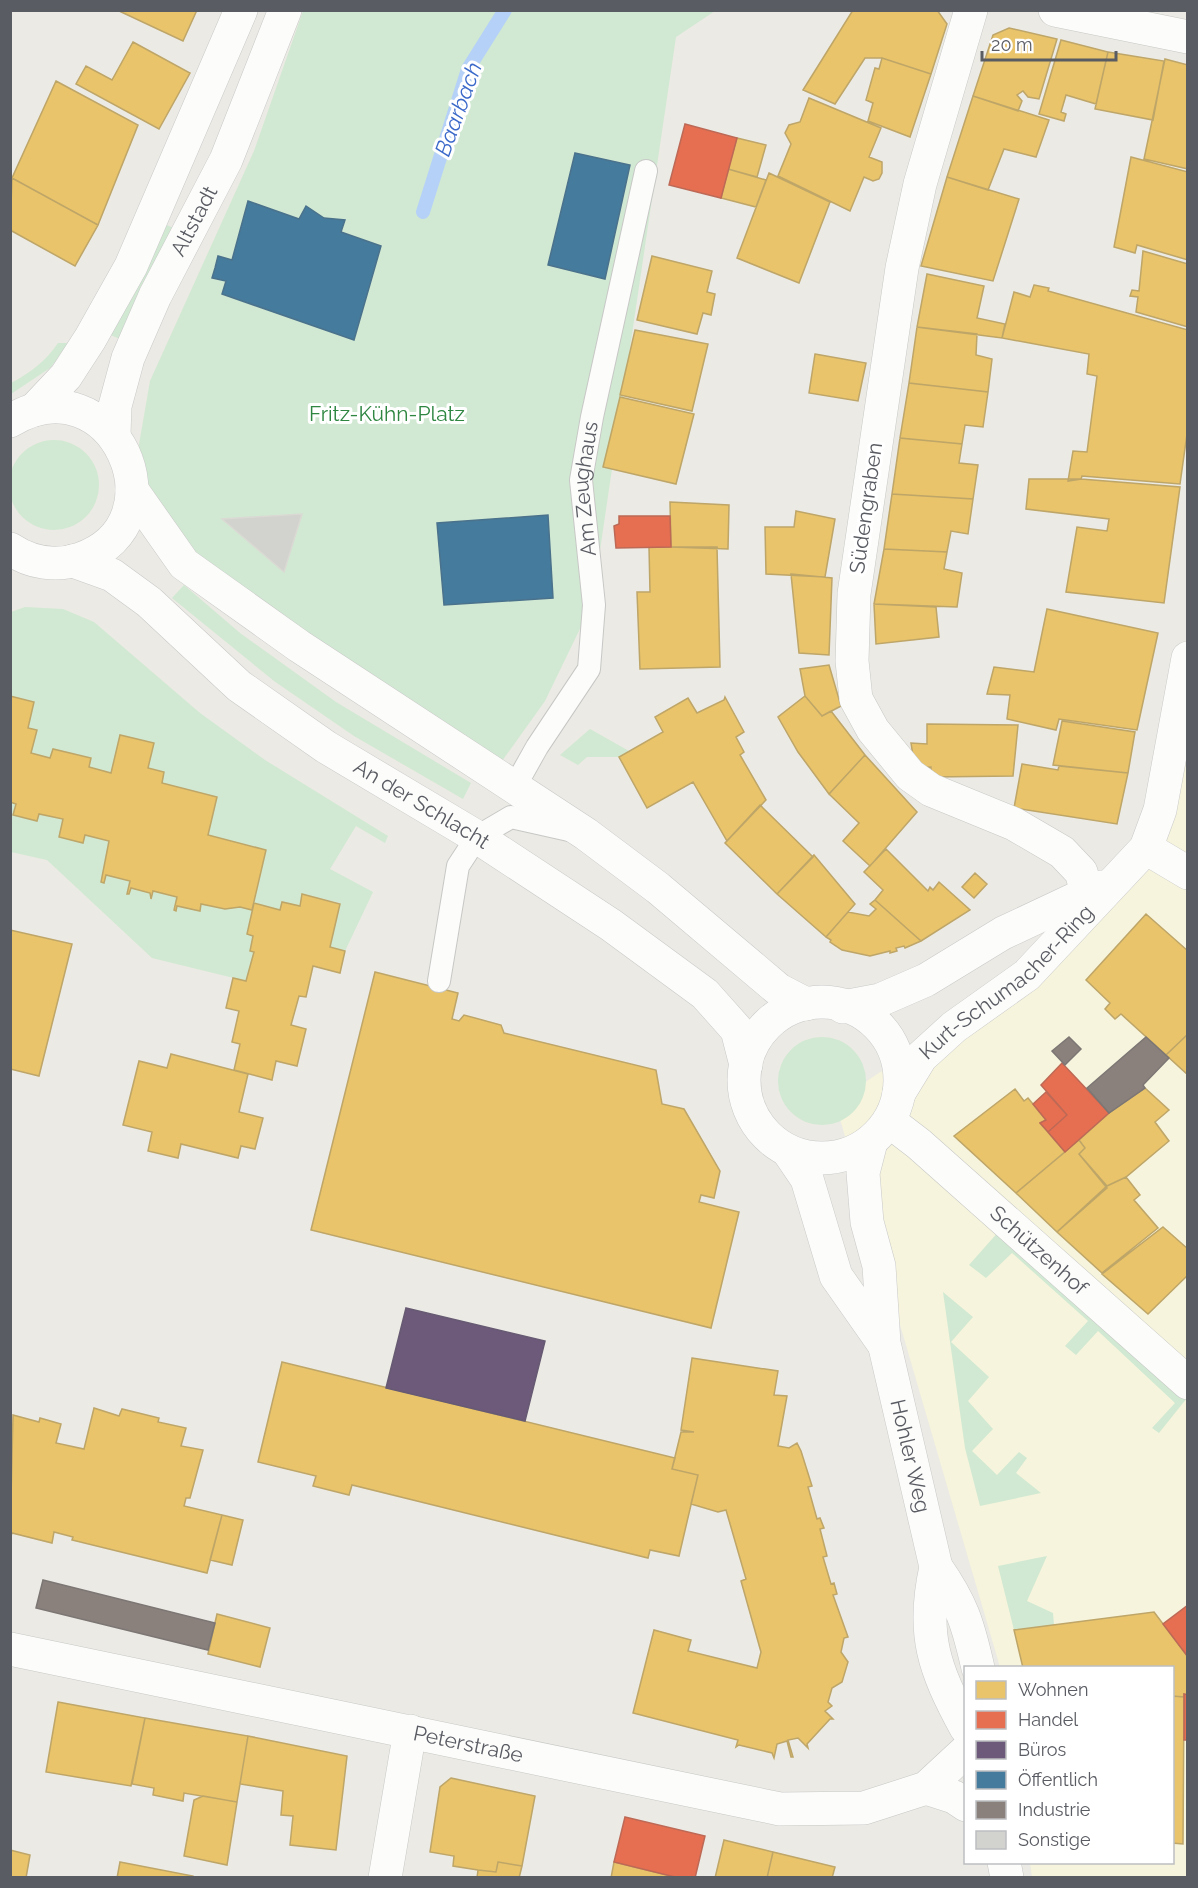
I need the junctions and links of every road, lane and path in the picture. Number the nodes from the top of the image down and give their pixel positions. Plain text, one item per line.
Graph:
1 (241, 10) edge
2 (285, 10) edge
3 (971, 10) edge
4 (1055, 10) edge
5 (1188, 38) edge
6 (646, 171) dead end
7 (22, 416) edge
8 (114, 434) junction
9 (132, 490) junction
10 (20, 559) edge
11 (73, 561) junction
12 (1188, 658) edge
13 (514, 788) junction
14 (586, 834) junction
15 (477, 837) junction
16 (1146, 848) junction
17 (1188, 873) edge
18 (1121, 877) junction
19 (1082, 896) junction
20 (439, 981) dead end
21 (806, 1004) junction
22 (843, 1006) junction
23 (747, 1065) junction
24 (886, 1118) junction
25 (788, 1151) junction
26 (884, 1343) junction
27 (1188, 1383) edge
28 (936, 1568) junction
29 (10, 1649) edge
30 (978, 1666) edge
31 (964, 1724) edge
32 (410, 1731) junction
33 (964, 1753) edge
34 (926, 1788) junction
35 (964, 1804) edge
36 (385, 1878) edge

1 - 7 street, Altstadt
2 - 8 street, Altstadt
3 - 19 street, Südengraben
4 - 5 street
6 - 13 lane, Am Zeughaus
7 - 8 street
8 - 9 street
9 - 11 street
9 - 13 street
10 - 11 street
11 - 15 street, An der Schlacht
12 - 16 street, Kurt-Schumacher-Ring
13 - 14 street
14 - 15 lane
14 - 21 street
15 - 20 lane
15 - 23 street, An der Schlacht
16 - 17 street
16 - 18 street, Kurt-Schumacher-Ring
18 - 19 street, Kurt-Schumacher-Ring
18 - 24 street, Kurt-Schumacher-Ring
19 - 22 street, Kurt-Schumacher-Ring
21 - 22 street
21 - 23 street
22 - 24 street
23 - 25 street
24 - 25 street
24 - 26 street, Hohler Weg
24 - 27 street, Schützenhof
25 - 26 street, Hohler Weg
26 - 28 street, Hohler Weg
28 - 30 street, Hohler Weg
28 - 31 street, Hohler Weg
29 - 32 street, Peterstraße
32 - 34 street, Peterstraße
32 - 36 street
33 - 34 street, Peterstraße
34 - 35 street

